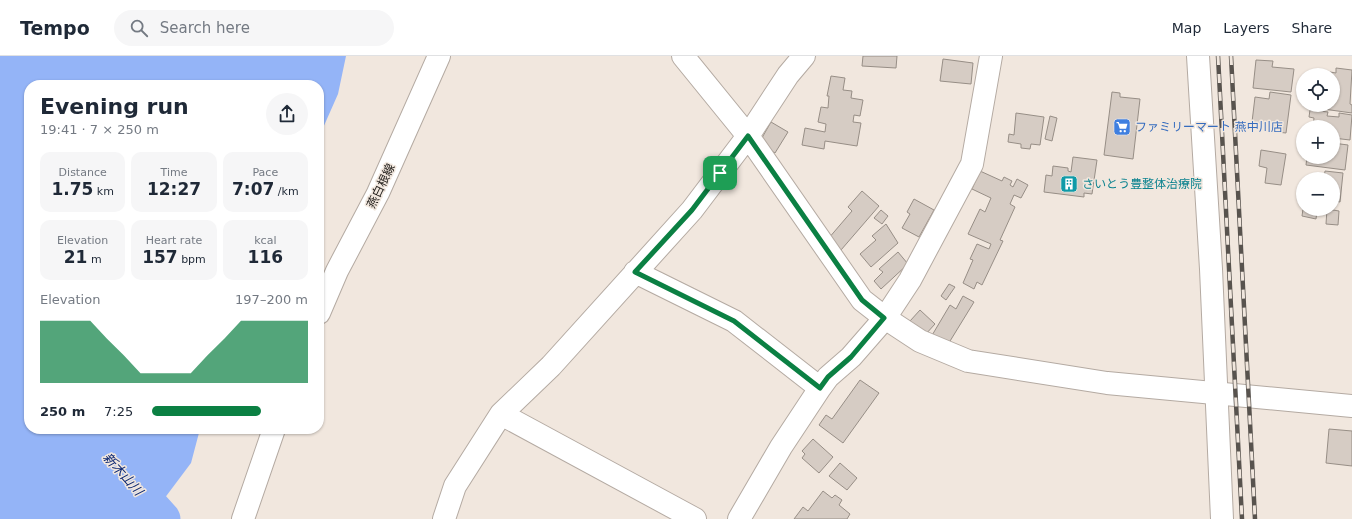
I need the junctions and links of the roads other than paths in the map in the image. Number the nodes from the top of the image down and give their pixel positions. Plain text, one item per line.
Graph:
1 (439, 56) edge
2 (683, 56) edge
3 (804, 56) edge
4 (991, 56) edge
5 (1198, 56) edge
6 (748, 136) junction
7 (635, 272) junction
8 (324, 301) edge
9 (884, 318) junction
10 (820, 388) junction
11 (1216, 392) junction
12 (1352, 406) edge
13 (501, 414) junction
14 (272, 434) edge
15 (243, 519) edge
16 (444, 519) edge
17 (695, 519) edge
18 (739, 519) edge
19 (1222, 519) edge

1 - 8 street, 燕白根線
2 - 6 street
3 - 6 street
4 - 9 street
5 - 11 street
6 - 7 street
6 - 9 street
7 - 10 street
7 - 13 street
9 - 10 street
9 - 11 street
10 - 18 street
11 - 12 street
11 - 19 street
13 - 16 street
13 - 17 street
14 - 15 street

